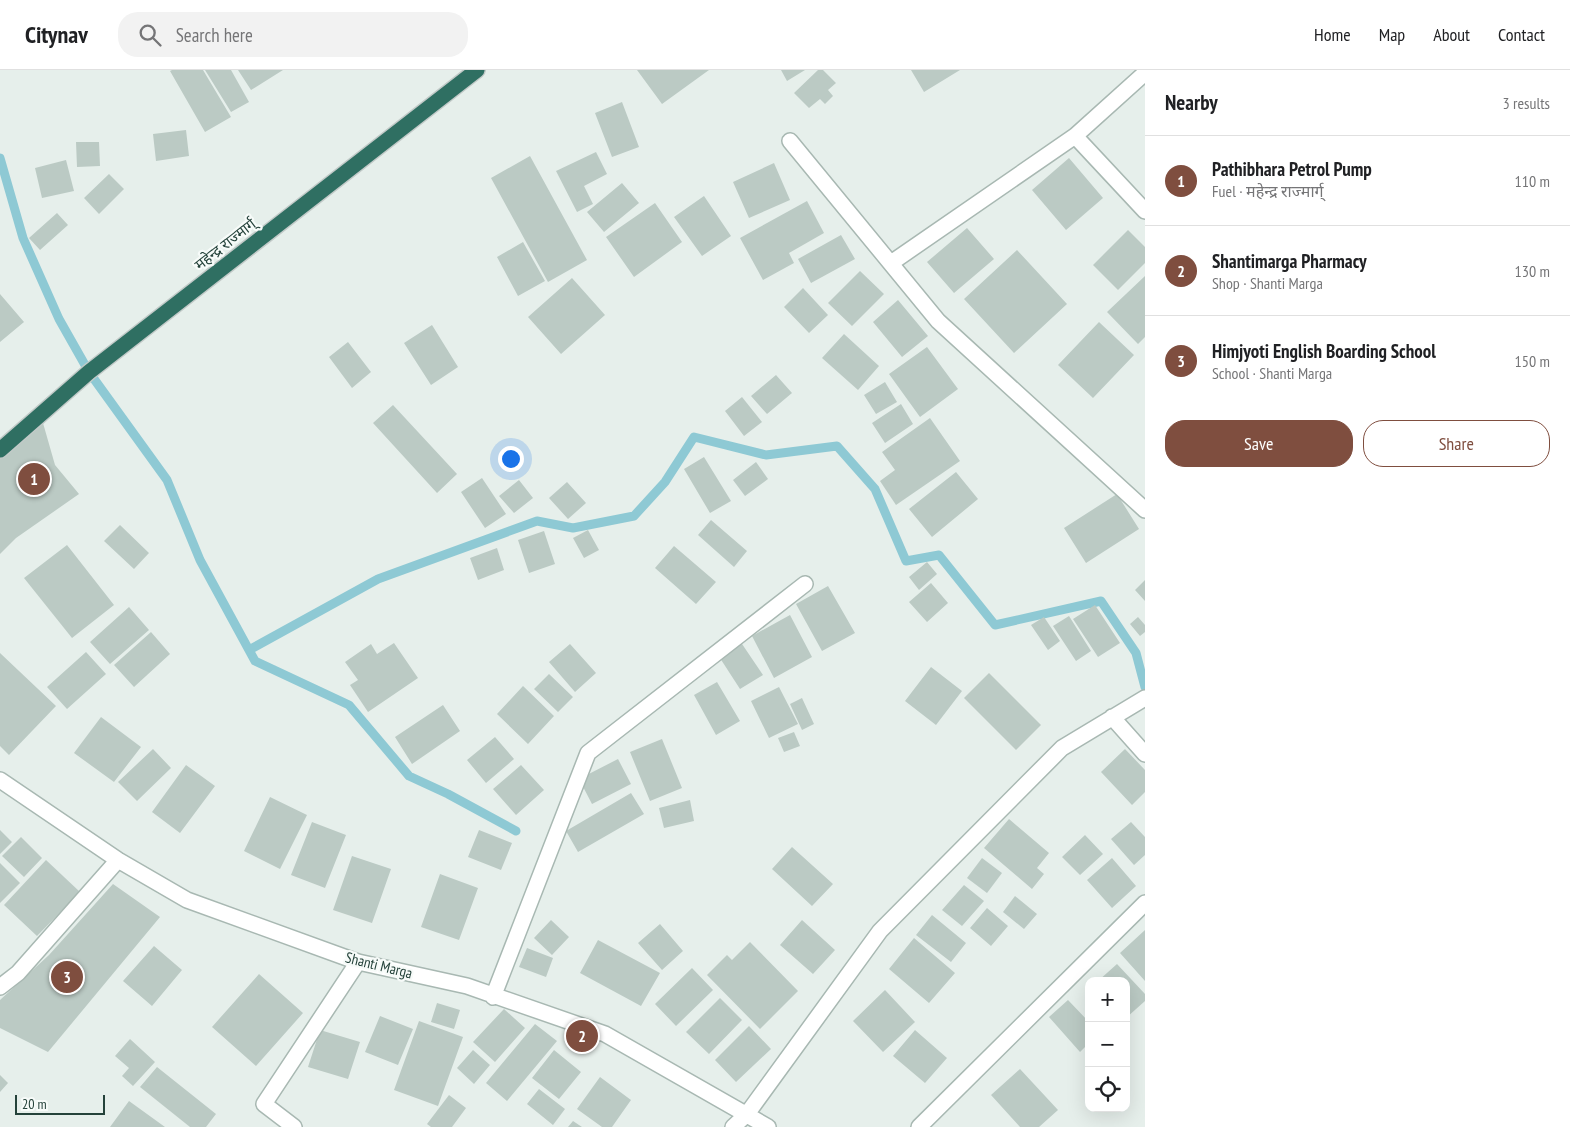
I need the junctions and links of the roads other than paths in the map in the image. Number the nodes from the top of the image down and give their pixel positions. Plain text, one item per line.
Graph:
1 (477, 70) edge
2 (1145, 73) edge
3 (1075, 136) junction
4 (790, 141) dead end
5 (1145, 210) edge
6 (892, 263) junction
7 (0, 450) edge
8 (1145, 510) edge
9 (805, 584) dead end
10 (1145, 698) edge
11 (1112, 717) junction
12 (1145, 754) edge
13 (0, 780) edge
14 (118, 860) junction
15 (1145, 903) edge
16 (358, 962) junction
17 (0, 987) edge
18 (493, 997) junction
19 (747, 1114) junction
20 (294, 1127) edge
21 (733, 1127) edge
22 (768, 1127) edge
23 (920, 1127) edge

1 - 7 highway, महेन्द्र राज्मार्ग्
2 - 3 street
3 - 5 street
3 - 6 street
4 - 6 street
6 - 8 street
9 - 18 street
10 - 11 street
11 - 12 street
11 - 19 street
13 - 14 street, Shanti Marga
14 - 16 street, Shanti Marga
14 - 17 street
15 - 23 street
16 - 18 street, Shanti Marga
16 - 20 street
18 - 19 street, Shanti Marga
19 - 21 street
19 - 22 street, Shanti Marga

